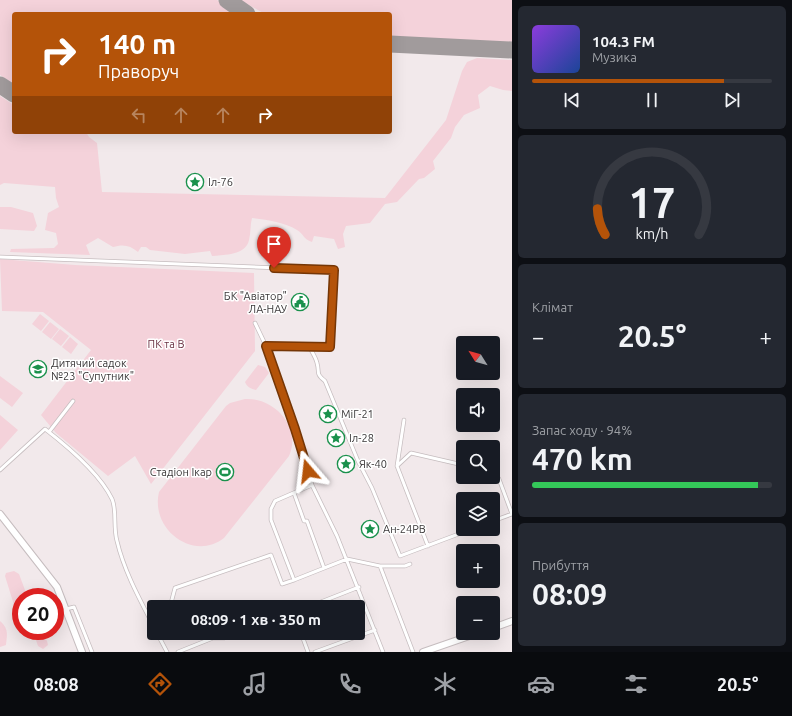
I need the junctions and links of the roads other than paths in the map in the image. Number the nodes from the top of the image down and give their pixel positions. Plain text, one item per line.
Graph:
1 (0, 257) edge
2 (255, 323) dead end
3 (266, 346) junction
4 (310, 348) junction
5 (73, 401) dead end
6 (404, 420) dead end
7 (49, 432) junction
8 (456, 463) edge
9 (398, 466) junction
10 (0, 470) edge
11 (500, 481) edge
12 (312, 485) junction
13 (294, 493) junction
14 (512, 501) edge
15 (508, 502) junction
16 (0, 514) edge
17 (512, 514) edge
18 (500, 518) edge
19 (456, 535) edge
20 (428, 546) junction
21 (347, 559) junction
22 (410, 564) dead end
23 (380, 566) junction
24 (324, 568) junction
25 (294, 580) junction
26 (359, 588) junction
27 (172, 600) edge
28 (327, 600) edge
29 (66, 610) junction
30 (147, 613) edge
31 (512, 621) edge
32 (500, 625) edge
33 (375, 630) junction
34 (161, 640) edge
35 (208, 640) edge
36 (304, 640) edge
37 (458, 640) edge
38 (82, 652) edge
39 (92, 652) edge
40 (167, 652) edge
41 (180, 652) edge
42 (308, 652) edge
43 (315, 652) edge
44 (384, 652) edge
45 (413, 652) edge
46 (423, 652) edge

1 - 4 lane
2 - 3 lane
3 - 4 lane
3 - 12 lane
4 - 20 lane
5 - 7 lane
6 - 9 lane
7 - 10 lane
7 - 30 lane
8 - 9 lane
9 - 20 lane
11 - 15 lane
12 - 13 lane
12 - 21 lane
13 - 24 lane
13 - 25 lane
14 - 15 lane
15 - 17 lane
16 - 29 street
17 - 18 lane
19 - 20 lane
21 - 23 lane
21 - 24 lane
21 - 26 lane
22 - 23 lane
23 - 45 lane
24 - 25 lane
25 - 27 lane
26 - 28 lane
26 - 33 lane
29 - 38 street
29 - 39 lane
31 - 32 street
33 - 43 lane
33 - 44 lane
34 - 40 lane
35 - 41 lane
36 - 42 lane
37 - 46 street

